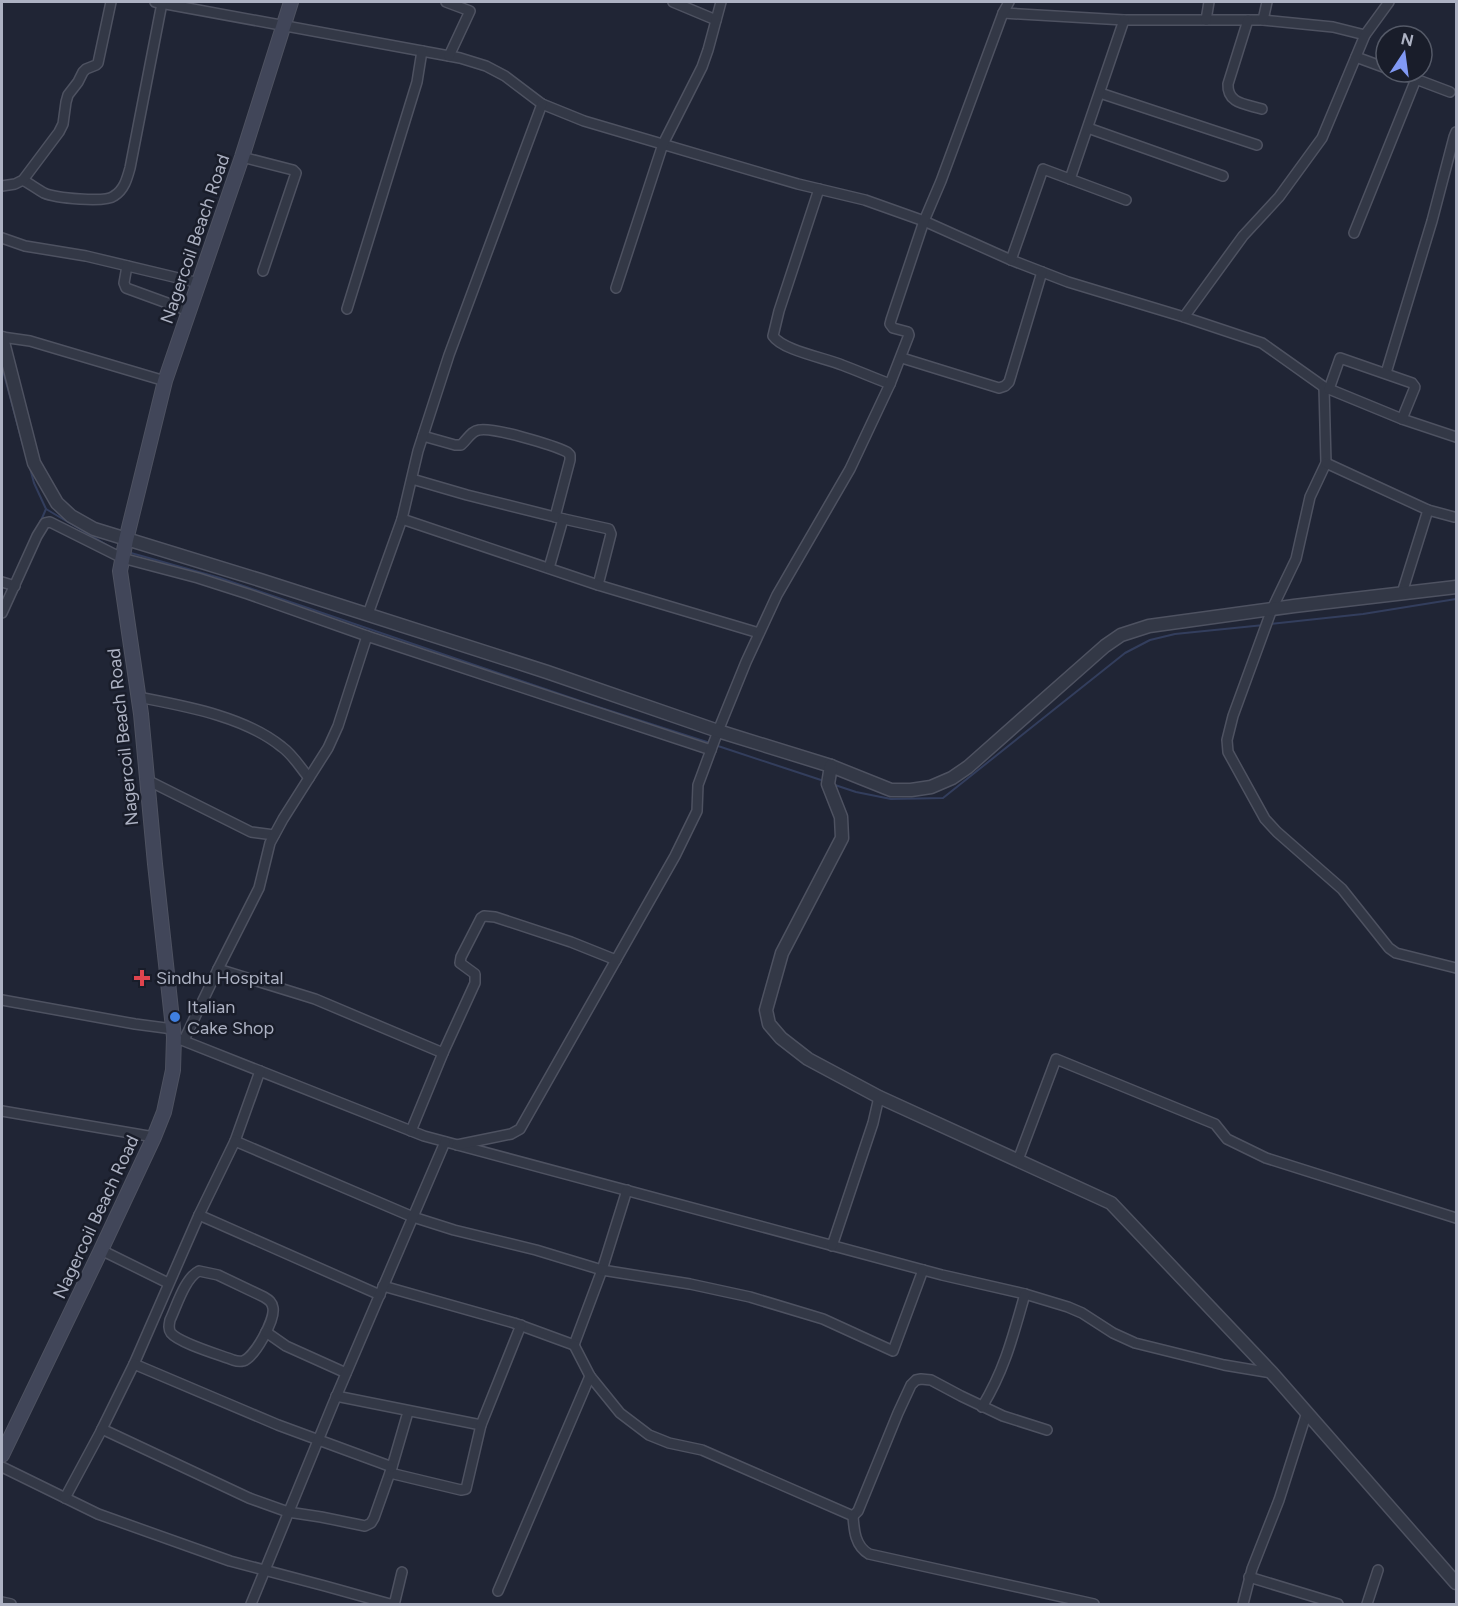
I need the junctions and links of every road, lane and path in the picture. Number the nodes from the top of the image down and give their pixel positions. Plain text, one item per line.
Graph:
1 (111, 2) edge
2 (159, 2) edge
3 (291, 2) edge
4 (446, 2) edge
5 (476, 2) edge
6 (673, 2) edge
7 (721, 2) edge
8 (1009, 2) edge
9 (1209, 2) edge
10 (1267, 2) edge
11 (1389, 2) edge
12 (470, 11) junction
13 (1003, 13) junction
14 (716, 20) junction
15 (1125, 20) junction
16 (1206, 20) junction
17 (1248, 20) junction
18 (1263, 20) junction
19 (284, 25) junction
20 (1365, 35) junction
21 (422, 51) junction
22 (449, 56) junction
23 (1356, 57) junction
24 (1374, 64) edge
25 (1414, 84) edge
26 (1429, 84) edge
27 (1450, 92) dead end
28 (1100, 93) junction
29 (542, 104) junction
30 (1262, 109) dead end
31 (1088, 128) junction
32 (1456, 132) edge
33 (663, 144) junction
34 (1257, 145) dead end
35 (242, 157) junction
36 (1223, 176) dead end
37 (1070, 179) junction
38 (23, 180) junction
39 (2, 186) edge
40 (819, 189) junction
41 (1126, 200) dead end
42 (924, 221) junction
43 (1354, 233) dead end
44 (2, 238) edge
45 (1011, 260) junction
46 (127, 266) junction
47 (263, 271) dead end
48 (1042, 272) junction
49 (199, 283) junction
50 (616, 288) dead end
51 (347, 309) dead end
52 (189, 311) junction
53 (1184, 317) junction
54 (2, 338) edge
55 (902, 358) junction
56 (1386, 373) junction
57 (165, 381) junction
58 (890, 384) junction
59 (1327, 388) junction
60 (1402, 419) junction
61 (423, 436) junction
62 (1456, 437) edge
63 (1326, 463) junction
64 (412, 478) junction
65 (1428, 510) junction
66 (1454, 517) dead end
67 (559, 518) junction
68 (402, 519) junction
69 (126, 540) junction
70 (123, 558) junction
71 (549, 568) junction
72 (9, 584) edge
73 (598, 585) junction
74 (1456, 587) edge
75 (1402, 593) junction
76 (1272, 609) junction
77 (2, 613) edge
78 (368, 614) junction
79 (759, 633) junction
80 (367, 636) junction
81 (138, 697) junction
82 (717, 733) junction
83 (711, 749) junction
84 (830, 775) junction
85 (309, 778) junction
86 (147, 780) junction
87 (274, 835) junction
88 (616, 960) junction
89 (1456, 968) edge
90 (218, 969) junction
91 (2, 999) edge
92 (177, 1035) junction
93 (443, 1053) junction
94 (260, 1071) junction
95 (879, 1097) junction
96 (2, 1111) edge
97 (411, 1131) junction
98 (154, 1137) junction
99 (235, 1141) junction
100 (446, 1142) junction
101 (457, 1145) junction
102 (1018, 1160) junction
103 (627, 1190) junction
104 (198, 1215) junction
105 (413, 1217) junction
106 (1456, 1218) edge
107 (832, 1246) junction
108 (101, 1250) junction
109 (602, 1270) junction
110 (923, 1270) junction
111 (170, 1278) junction
112 (188, 1281) junction
113 (382, 1291) junction
114 (1025, 1294) junction
115 (520, 1325) junction
116 (266, 1332) junction
117 (574, 1345) junction
118 (134, 1364) junction
119 (346, 1373) junction
120 (1272, 1373) junction
121 (590, 1376) junction
122 (336, 1396) junction
123 (982, 1407) junction
124 (408, 1412) junction
125 (1307, 1412) junction
126 (481, 1425) junction
127 (102, 1429) junction
128 (1047, 1430) dead end
129 (318, 1441) junction
130 (2, 1455) edge
131 (2, 1467) edge
132 (391, 1470) junction
133 (65, 1498) junction
134 (288, 1512) junction
135 (853, 1516) junction
136 (265, 1570) junction
137 (1378, 1570) dead end
138 (402, 1572) dead end
139 (1249, 1577) junction
140 (1456, 1583) edge
141 (498, 1591) dead end
142 (2, 1602) edge
143 (11, 1605) edge
144 (251, 1605) edge
145 (1094, 1605) edge
146 (1243, 1605) edge
147 (1338, 1605) edge
148 (1367, 1605) edge

1 - 38 street
2 - 19 street
2 - 38 street
3 - 19 main road, Nagercoil Beach Road
4 - 12 street
5 - 12 street
6 - 14 street
7 - 14 street
8 - 13 street
9 - 16 street
10 - 18 street
11 - 20 street
12 - 22 street
13 - 15 street
13 - 42 street
14 - 33 street
15 - 16 street
15 - 28 street
16 - 17 street
17 - 18 street
17 - 30 street
18 - 20 street
19 - 21 street
19 - 35 main road, Nagercoil Beach Road
20 - 23 street
21 - 22 street
21 - 51 street
22 - 29 street
23 - 24 street
23 - 53 street
25 - 43 street
26 - 27 street
28 - 31 street
28 - 34 street
29 - 33 street
29 - 61 street
31 - 36 street
31 - 37 street
32 - 56 street
33 - 40 street
33 - 50 street
35 - 47 street
35 - 49 main road, Nagercoil Beach Road
37 - 41 street
37 - 45 street
38 - 39 street
40 - 42 street
40 - 58 street
42 - 45 street
42 - 55 street
44 - 46 street
45 - 48 street
46 - 49 street
46 - 52 street
48 - 53 street
48 - 55 street
49 - 52 main road, Nagercoil Beach Road
52 - 57 main road, Nagercoil Beach Road
53 - 59 street
54 - 57 street
54 - 69 street
55 - 58 street
56 - 59 street
56 - 60 street
57 - 69 main road, Nagercoil Beach Road
58 - 79 street
59 - 60 street
59 - 63 street
60 - 62 street
61 - 64 street
61 - 67 street
63 - 65 street
63 - 76 street
64 - 67 street
64 - 68 street
65 - 66 street
65 - 75 street
67 - 71 street
67 - 73 street
68 - 71 street
68 - 78 street
69 - 70 main road, Nagercoil Beach Road
69 - 78 street
70 - 72 street
70 - 80 street
70 - 81 main road, Nagercoil Beach Road
71 - 73 street
72 - 77 street
73 - 79 street
74 - 75 street
75 - 76 street
76 - 84 street
76 - 89 street
78 - 82 street
79 - 82 street
80 - 83 street
80 - 85 street
81 - 85 street
81 - 86 main road, Nagercoil Beach Road
82 - 83 street
82 - 84 street
83 - 88 street
84 - 95 street
85 - 87 street
86 - 87 street
86 - 92 main road, Nagercoil Beach Road
87 - 90 street
88 - 93 street
88 - 101 street
90 - 92 street
90 - 93 street
91 - 92 street
92 - 94 street
92 - 98 main road, Nagercoil Beach Road
93 - 97 street
94 - 97 street
94 - 99 street
95 - 102 street
95 - 107 street
96 - 98 street
97 - 100 street
98 - 108 main road, Nagercoil Beach Road
99 - 104 street
99 - 105 street
100 - 101 street
100 - 105 street
101 - 103 street
102 - 106 street
102 - 120 street
103 - 107 street
103 - 109 street
104 - 111 street
104 - 113 street
105 - 109 street
105 - 113 street
107 - 110 street
108 - 111 street
108 - 130 main road, Nagercoil Beach Road
109 - 110 street
109 - 117 street
110 - 114 street
111 - 112 street
111 - 118 street
112 - 116 street
112 - 116 street
113 - 115 street
113 - 119 street
114 - 120 street
114 - 123 street
115 - 117 street
115 - 126 street
116 - 119 street
117 - 121 street
118 - 127 street
118 - 129 street
119 - 122 street
120 - 125 street
121 - 135 street
121 - 141 street
122 - 124 street
122 - 129 street
123 - 128 street
123 - 135 street
124 - 126 street
124 - 132 street
125 - 139 street
125 - 140 street
126 - 132 street
127 - 133 street
127 - 134 street
129 - 132 street
129 - 134 street
131 - 133 street
132 - 134 street
133 - 136 street
134 - 136 street
135 - 145 street
136 - 138 street
136 - 144 street
137 - 148 street
139 - 146 street
139 - 147 street
142 - 143 street

